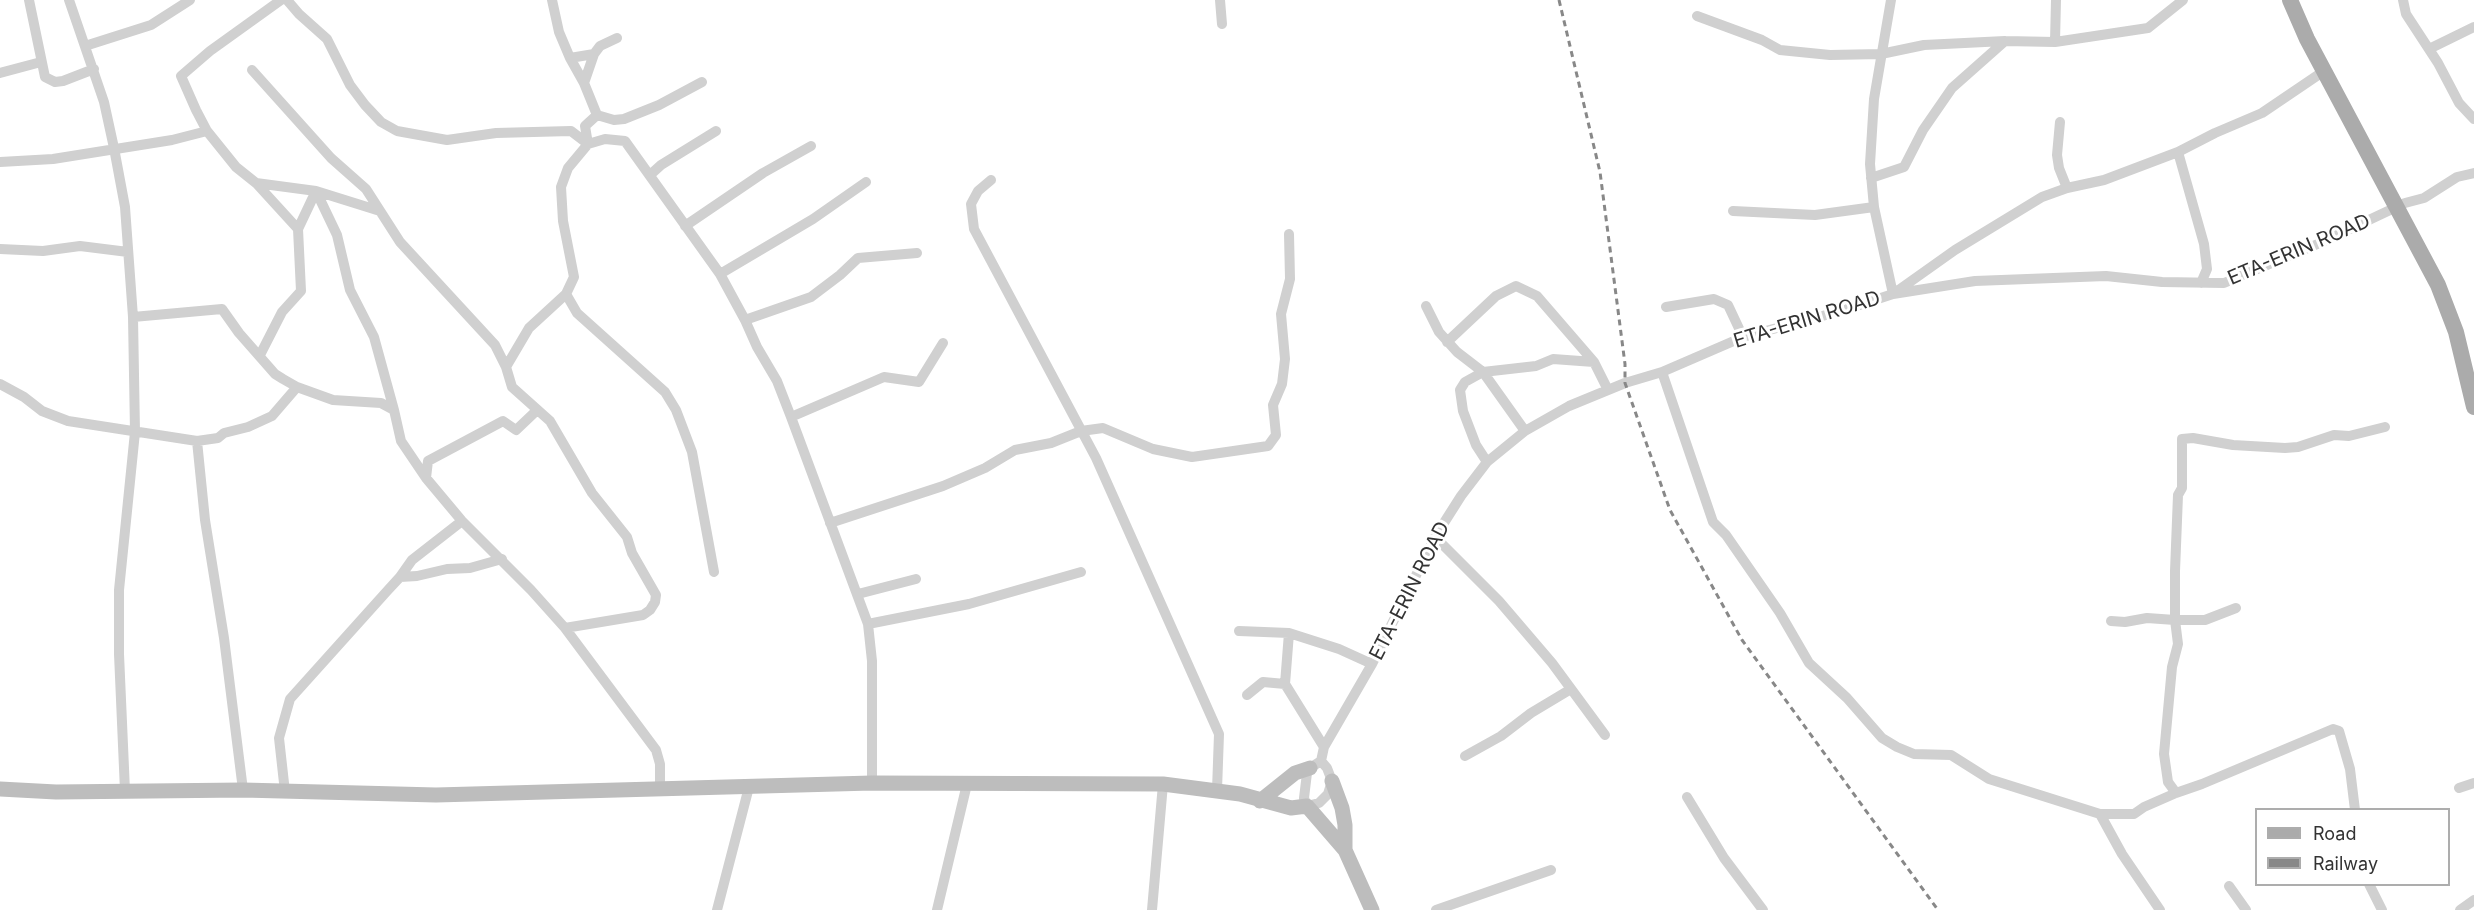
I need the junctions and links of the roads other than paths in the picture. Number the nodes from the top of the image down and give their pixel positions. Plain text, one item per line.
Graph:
1 (29, 0) edge
2 (69, 0) edge
3 (190, 0) edge
4 (280, 0) edge
5 (287, 0) edge
6 (552, 0) edge
7 (1220, 0) edge
8 (1891, 0) edge
9 (2055, 0) edge
10 (2183, 0) edge
11 (2290, 0) edge
12 (2300, 0) edge
13 (2403, 0) edge
14 (1696, 16) dead end
15 (1222, 24) dead end
16 (2474, 27) edge
17 (617, 38) dead end
18 (2006, 41) junction
19 (2055, 42) junction
20 (85, 46) junction
21 (2429, 50) junction
22 (594, 54) junction
23 (1881, 54) junction
24 (570, 58) junction
25 (41, 62) junction
26 (94, 69) junction
27 (252, 70) dead end
28 (2324, 71) junction
29 (0, 73) edge
30 (702, 82) dead end
31 (584, 83) junction
32 (597, 115) junction
33 (2474, 119) edge
34 (2060, 122) dead end
35 (207, 131) junction
36 (716, 131) dead end
37 (588, 144) junction
38 (811, 146) dead end
39 (114, 148) junction
40 (2178, 152) junction
41 (0, 162) edge
42 (2474, 173) edge
43 (650, 175) junction
44 (1871, 178) junction
45 (991, 180) dead end
46 (866, 182) dead end
47 (256, 183) junction
48 (2067, 188) junction
49 (316, 191) junction
50 (2401, 205) junction
51 (1874, 207) junction
52 (380, 211) junction
53 (1733, 211) dead end
54 (685, 226) junction
55 (298, 229) junction
56 (1289, 234) dead end
57 (0, 249) edge
58 (128, 252) junction
59 (917, 253) dead end
60 (720, 274) junction
61 (2201, 282) junction
62 (566, 294) junction
63 (1893, 294) junction
64 (1426, 306) dead end
65 (1666, 307) dead end
66 (133, 317) junction
67 (745, 320) junction
68 (1743, 337) junction
69 (1447, 342) junction
70 (943, 343) dead end
71 (260, 355) junction
72 (1594, 362) junction
73 (506, 367) junction
74 (2474, 368) edge
75 (1483, 372) junction
76 (1662, 372) junction
77 (0, 384) edge
78 (297, 387) junction
79 (1608, 390) junction
80 (2474, 407) edge
81 (394, 410) junction
82 (536, 411) junction
83 (791, 417) junction
84 (2385, 427) dead end
85 (1081, 431) junction
86 (1525, 431) junction
87 (135, 432) junction
88 (197, 441) junction
89 (1486, 462) junction
90 (426, 478) junction
91 (462, 521) junction
92 (831, 523) junction
93 (1435, 537) junction
94 (502, 559) junction
95 (714, 572) dead end
96 (1081, 572) dead end
97 (400, 577) junction
98 (916, 579) dead end
99 (858, 594) junction
100 (2236, 608) dead end
101 (2175, 620) junction
102 (2111, 621) dead end
103 (868, 624) junction
104 (565, 628) junction
105 (1239, 631) dead end
106 (1289, 633) junction
107 (1372, 664) junction
108 (1285, 684) junction
109 (1571, 689) junction
110 (1246, 695) dead end
111 (1605, 735) dead end
112 (1324, 747) junction
113 (1465, 756) dead end
114 (1315, 765) junction
115 (1332, 781) junction
116 (872, 783) junction
117 (2474, 783) edge
118 (967, 784) junction
119 (1163, 784) junction
120 (749, 787) junction
121 (660, 788) junction
122 (2459, 788) dead end
123 (0, 789) edge
124 (243, 790) junction
125 (1217, 790) junction
126 (125, 791) junction
127 (285, 792) junction
128 (2176, 793) junction
129 (1687, 797) dead end
130 (1260, 801) junction
131 (1307, 806) junction
132 (2355, 808) edge
133 (2100, 814) junction
134 (1345, 850) junction
135 (1551, 870) dead end
136 (2229, 886) dead end
137 (2370, 886) edge
138 (2474, 900) edge
139 (717, 910) edge
140 (937, 910) edge
141 (1152, 910) edge
142 (1372, 910) edge
143 (1436, 910) edge
144 (1763, 910) edge
145 (2160, 910) edge
146 (2246, 910) edge
147 (2382, 910) edge
148 (2460, 910) edge

1 - 25 street
2 - 20 street
3 - 20 street
4 - 35 street
5 - 37 street
6 - 24 street
7 - 15 street
8 - 23 street
9 - 19 street
10 - 19 street
11 - 28 main road
12 - 50 main road
13 - 21 street
14 - 23 street
16 - 21 street
17 - 22 street
18 - 19 street
18 - 23 street
18 - 44 street
20 - 26 street
21 - 33 street
22 - 24 street
22 - 31 street
23 - 44 street
24 - 31 street
25 - 26 street
25 - 29 street
26 - 39 street
27 - 52 street
28 - 40 street
28 - 50 main road
30 - 32 street
31 - 32 street
32 - 37 street
34 - 48 street
35 - 39 street
35 - 47 street
36 - 43 street
37 - 43 street
37 - 62 street
38 - 54 street
39 - 41 street
39 - 58 street
40 - 48 street
40 - 61 street
42 - 50 street, ETA-ERIN ROAD
43 - 54 street
44 - 51 street
45 - 85 street
46 - 60 street
47 - 49 street
47 - 55 street
48 - 63 street
49 - 52 street
49 - 55 street
49 - 81 street
50 - 61 street, ETA-ERIN ROAD
50 - 74 main road
50 - 80 main road
51 - 53 street
51 - 63 street
52 - 73 street
54 - 60 street
55 - 71 street
56 - 85 street
57 - 58 street
58 - 66 street
59 - 67 street
60 - 67 street
61 - 63 street, ETA-ERIN ROAD
62 - 73 street
62 - 95 street
63 - 68 street, ETA-ERIN ROAD
64 - 69 street
65 - 68 street
66 - 71 street
66 - 87 street
67 - 83 street
68 - 76 street, ETA-ERIN ROAD
69 - 72 street
69 - 75 street
70 - 83 street
71 - 78 street
72 - 75 street
72 - 79 street
73 - 82 street
75 - 86 street
75 - 89 street
76 - 79 street, ETA-ERIN ROAD
76 - 133 street
77 - 87 street
78 - 81 street
78 - 88 street
79 - 86 street, ETA-ERIN ROAD
81 - 90 street
82 - 90 street
82 - 104 street
83 - 92 street
84 - 101 street
85 - 92 street
85 - 125 street
86 - 89 street, ETA-ERIN ROAD
87 - 88 street
87 - 126 street
88 - 124 street
89 - 93 street, ETA-ERIN ROAD
90 - 91 street
91 - 94 street
91 - 97 street
92 - 99 street
93 - 107 street, ETA-ERIN ROAD
93 - 109 street
94 - 97 street
94 - 104 street
96 - 103 street
97 - 127 street
98 - 99 street
99 - 103 street
100 - 101 street
101 - 102 street
101 - 128 street
103 - 116 street
104 - 121 street
105 - 106 street
106 - 107 street
106 - 108 street
107 - 112 street, ETA-ERIN ROAD
108 - 110 street
108 - 112 street
109 - 111 street
109 - 113 street
112 - 114 street, ETA-ERIN ROAD
114 - 115 street
114 - 130 street
114 - 131 street, ETA-ERIN ROAD
115 - 131 street
115 - 134 street
116 - 118 street
116 - 120 street
117 - 122 street
118 - 119 street
118 - 140 street
119 - 125 street
119 - 141 street
120 - 121 street
120 - 139 street
121 - 127 street
123 - 126 street
124 - 126 street
124 - 127 street
125 - 130 street
128 - 132 street
128 - 133 street
129 - 144 street
130 - 131 street
131 - 134 street
133 - 145 street
134 - 142 street
135 - 143 street
136 - 146 street
137 - 147 street
138 - 148 street

